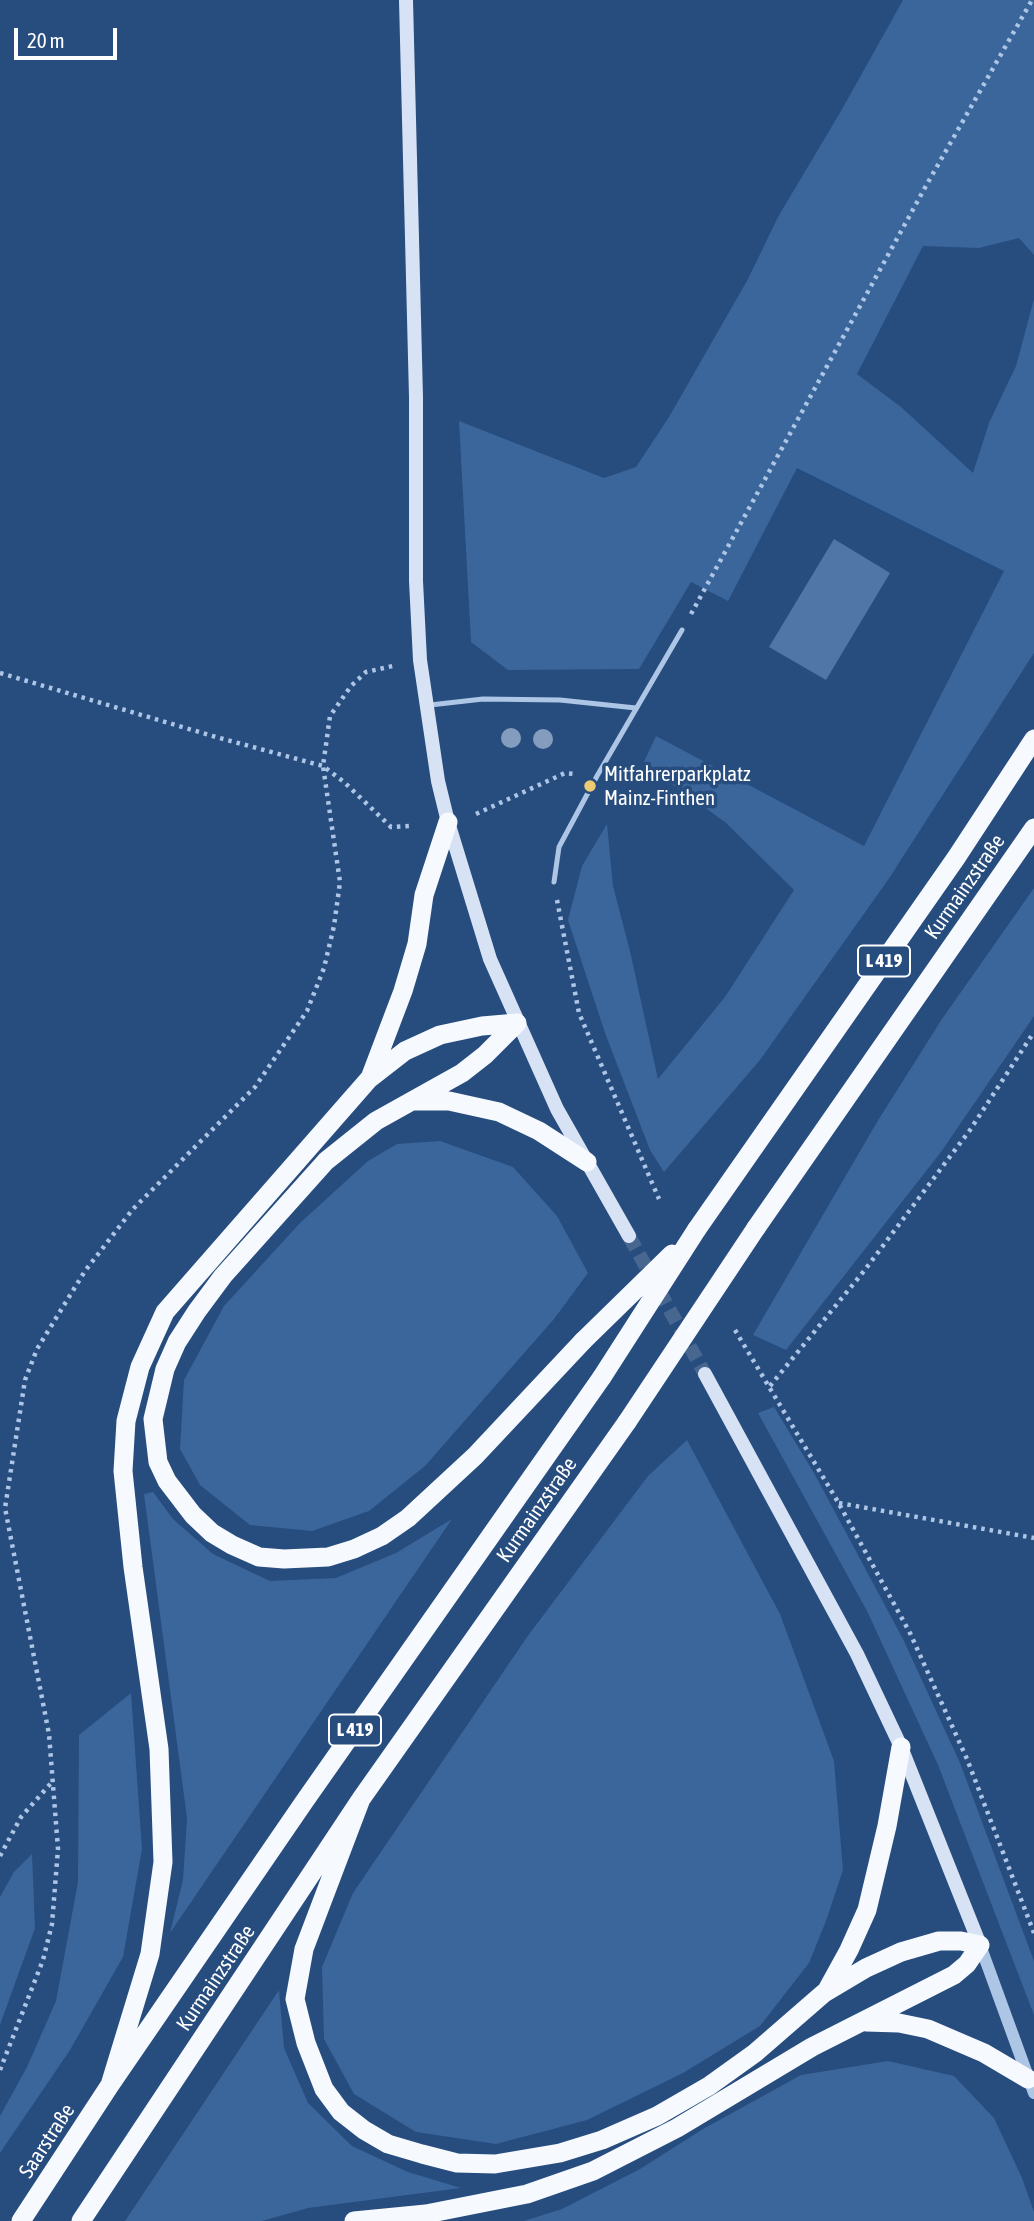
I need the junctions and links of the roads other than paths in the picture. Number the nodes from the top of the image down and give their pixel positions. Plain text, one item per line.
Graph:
1 (407, 0) edge
2 (682, 631) road end
3 (427, 705) junction
4 (636, 708) junction
5 (1034, 739) edge
6 (448, 822) junction
7 (1034, 828) edge
8 (554, 882) road end
9 (517, 1023) junction
10 (369, 1079) junction
11 (412, 1101) junction
12 (587, 1162) junction
13 (697, 1228) junction
14 (629, 1236) tunnel mouth
15 (705, 1374) tunnel mouth
16 (901, 1747) junction
17 (361, 1799) junction
18 (980, 1945) junction
19 (824, 1993) junction
20 (862, 2022) junction
21 (110, 2085) junction
22 (1031, 2086) edge
23 (21, 2221) edge
24 (81, 2221) edge
25 (354, 2221) edge

1 - 3 main road
2 - 4 lane
3 - 4 lane
3 - 6 main road
4 - 8 lane
5 - 13 highway, Kurmainzstraße / L 419
6 - 9 main road
6 - 10 highway
7 - 17 highway, Kurmainzstraße / L 419, bridge
9 - 10 highway
9 - 11 highway
9 - 12 main road
10 - 21 highway
11 - 12 highway
11 - 13 highway, bridge
12 - 14 main road
13 - 21 highway, Kurmainzstraße / L 419, bridge
15 - 16 main road
16 - 18 main road
16 - 19 highway
17 - 19 highway
17 - 24 highway, Kurmainzstraße / L 419
18 - 19 highway
18 - 20 highway
18 - 22 street
20 - 22 highway
20 - 25 highway
21 - 23 highway, Saarstraße / L 419

